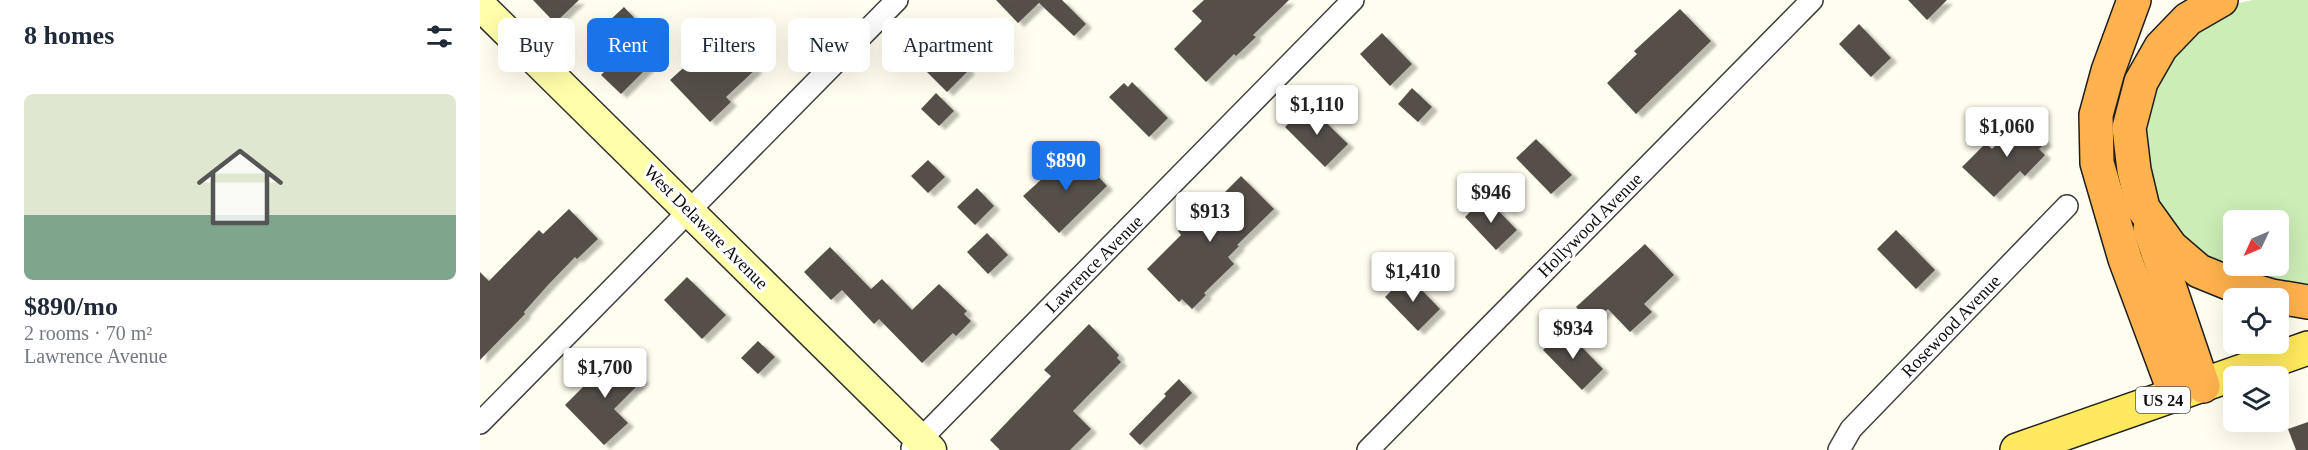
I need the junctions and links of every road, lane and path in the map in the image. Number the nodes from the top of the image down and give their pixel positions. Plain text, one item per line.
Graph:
1 (897, 0) edge
2 (1353, 0) edge
3 (1812, 0) edge
4 (2134, 0) edge
5 (2222, 0) edge
6 (480, 5) edge
7 (2067, 206) dead end
8 (2143, 208) junction
9 (689, 211) junction
10 (2308, 302) edge
11 (2308, 348) edge
12 (2189, 391) junction
13 (480, 423) edge
14 (921, 446) edge
15 (1368, 450) edge
16 (1839, 450) edge
17 (2017, 450) edge

1 - 9 street
2 - 14 street, Lawrence Avenue
3 - 15 street, Hollywood Avenue
4 - 12 highway
5 - 8 highway
6 - 9 street, West Delaware Avenue
7 - 16 street, Rosewood Avenue
8 - 10 highway
8 - 12 highway
9 - 13 street
9 - 14 street, West Delaware Avenue
11 - 12 main road, US 24
12 - 17 main road, US 24

